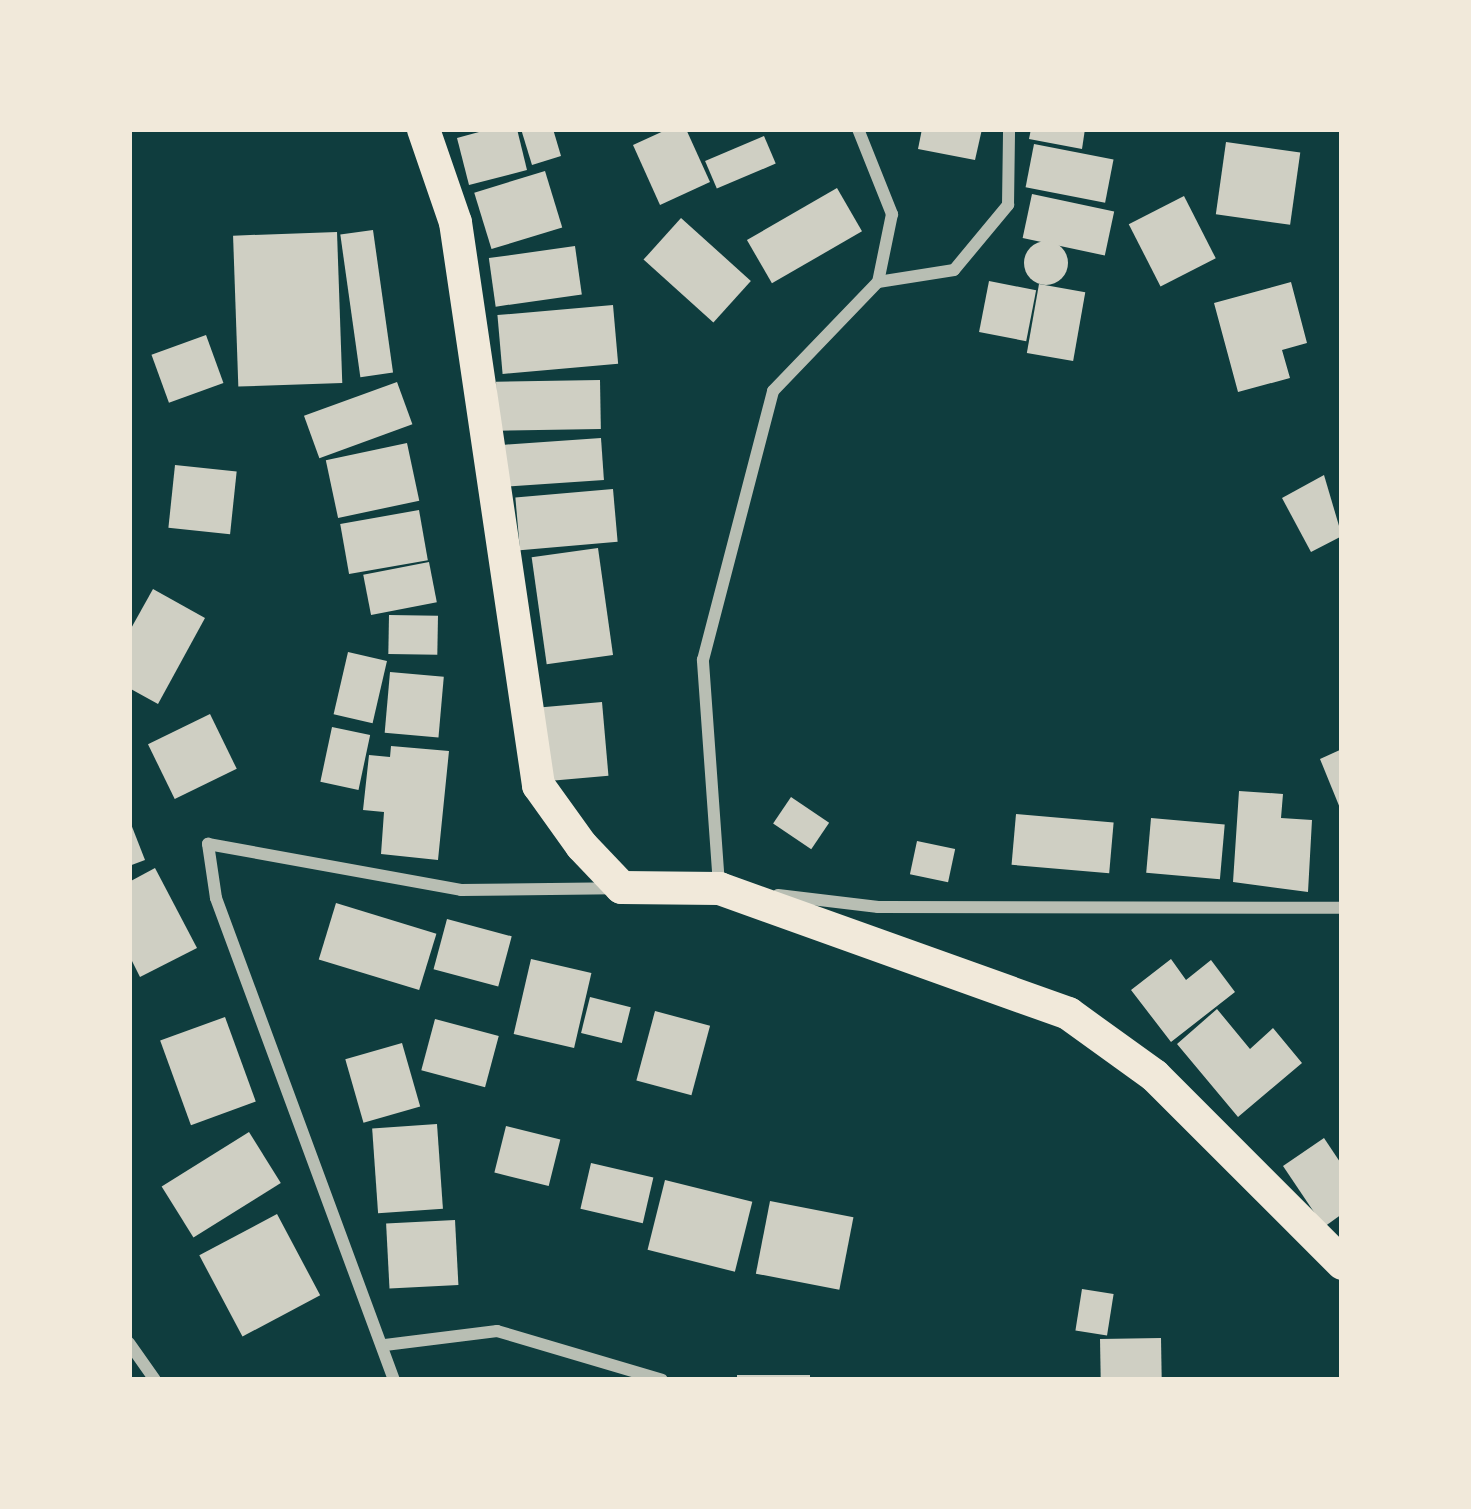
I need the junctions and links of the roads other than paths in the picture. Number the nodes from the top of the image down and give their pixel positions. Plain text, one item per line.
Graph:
1 (422, 129) edge
2 (858, 129) edge
3 (1009, 129) edge
4 (878, 282) junction
5 (621, 887) junction
6 (719, 889) junction
7 (1342, 908) edge
8 (1342, 1263) edge
9 (129, 1343) edge
10 (385, 1345) junction
11 (155, 1380) edge
12 (394, 1380) edge
13 (662, 1380) edge

1 - 5 highway
2 - 4 street
3 - 4 street
4 - 6 street
5 - 6 highway
5 - 10 street
6 - 7 street
6 - 8 highway
9 - 11 street
10 - 12 street
10 - 13 street

